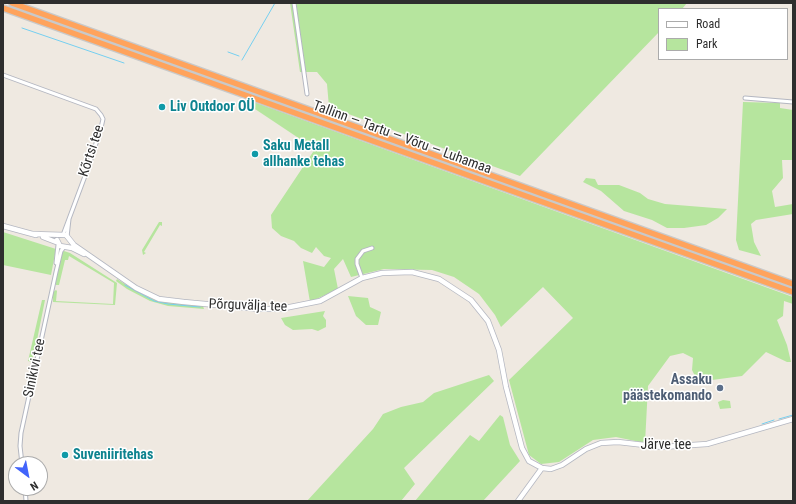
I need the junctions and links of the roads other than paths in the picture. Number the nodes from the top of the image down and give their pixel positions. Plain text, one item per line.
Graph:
1 (12, 3) edge
2 (294, 3) edge
3 (3, 8) edge
4 (3, 75) edge
5 (307, 94) dead end
6 (745, 98) dead end
7 (793, 102) edge
8 (3, 226) edge
9 (33, 234) junction
10 (65, 237) junction
11 (57, 243) junction
12 (64, 247) junction
13 (372, 248) dead end
14 (96, 260) junction
15 (56, 272) junction
16 (362, 278) junction
17 (793, 284) edge
18 (793, 292) edge
19 (793, 419) edge
20 (21, 456) edge
21 (542, 468) junction
22 (518, 501) edge

1 - 17 highway, Tallinn — Tartu — Võru — Luhamaa
2 - 5 street
3 - 18 highway, Tallinn — Tartu — Võru — Luhamaa
4 - 10 street, Kõrtsi tee
6 - 7 street
8 - 9 street
9 - 10 street
9 - 11 street
10 - 11 street
10 - 12 street
10 - 14 street, Põrguvälja tee
11 - 12 street, Põrguvälja tee
11 - 15 street, Sinikivi tee
12 - 14 street, Põrguvälja tee
12 - 15 street, Sinikivi tee
13 - 16 street
14 - 16 street, Põrguvälja tee
15 - 20 street, Sinikivi tee
16 - 21 street, Põrguvälja tee
19 - 21 street, Järve tee
21 - 22 street

